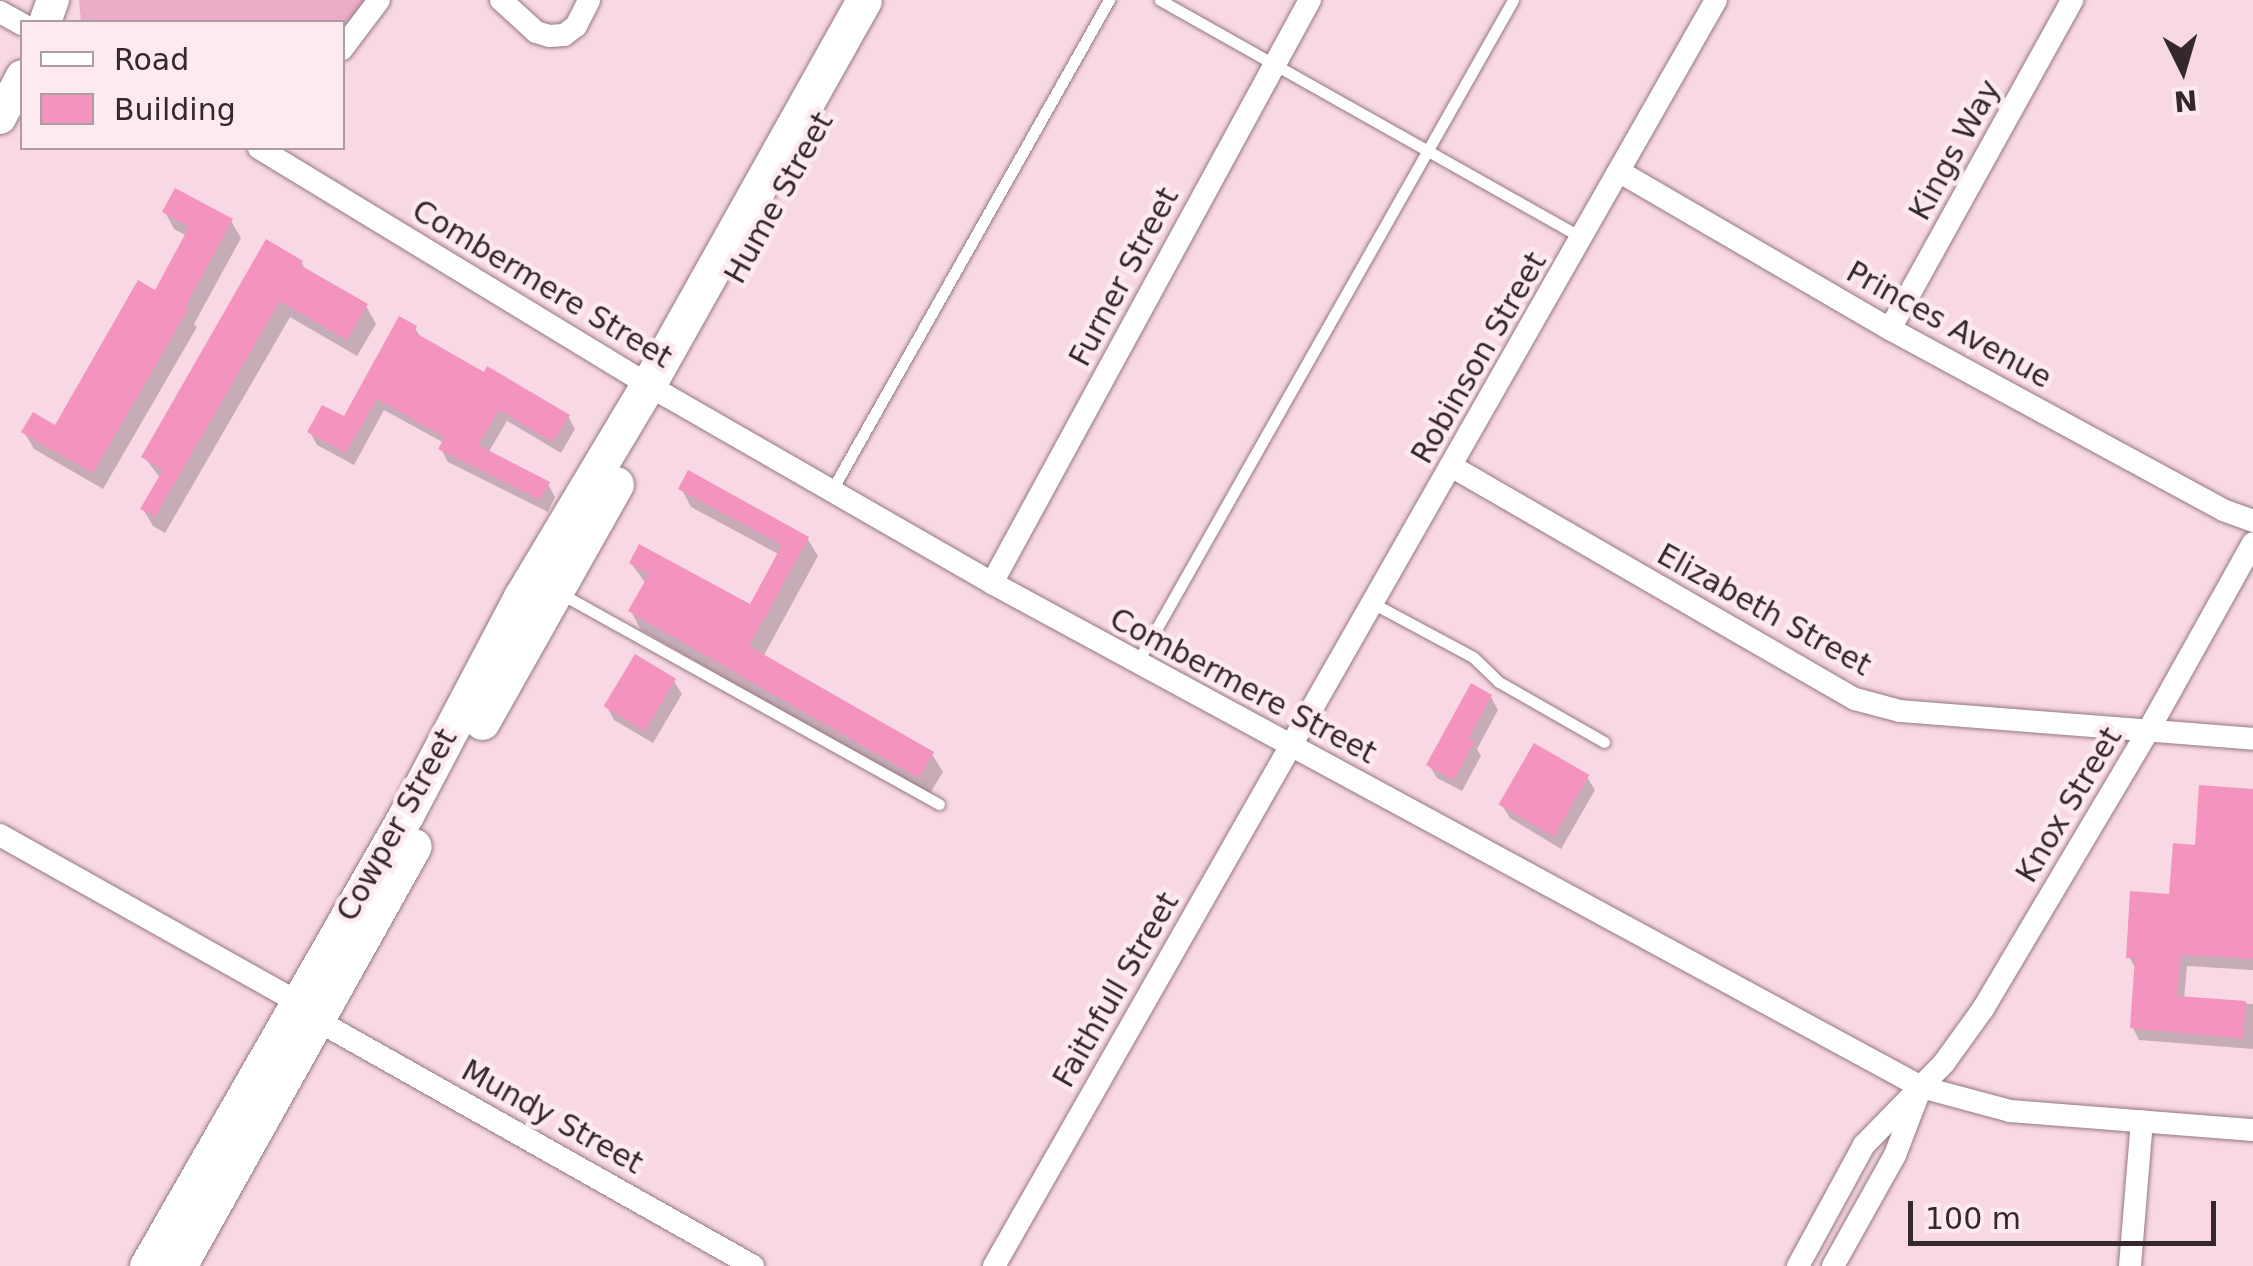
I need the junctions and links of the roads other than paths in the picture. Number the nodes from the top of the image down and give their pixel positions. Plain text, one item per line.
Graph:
1 (379, 0) edge
2 (502, 0) edge
3 (588, 0) edge
4 (864, 0) edge
5 (890, 0) edge
6 (1110, 0) edge
7 (1160, 0) edge
8 (1310, 0) edge
9 (1513, 0) edge
10 (1716, 0) edge
11 (2072, 0) edge
12 (345, 45) edge
13 (1273, 65) junction
14 (20, 80) edge
15 (0, 118) edge
16 (267, 150) edge
17 (1428, 152) junction
18 (1620, 172) junction
19 (1582, 238) junction
20 (1890, 328) junction
21 (658, 390) junction
22 (1451, 466) junction
23 (834, 488) junction
24 (2253, 522) edge
25 (2253, 543) edge
26 (992, 583) junction
27 (555, 590) junction
28 (1374, 604) junction
29 (1137, 663) junction
30 (2148, 730) junction
31 (2253, 739) edge
32 (1604, 742) dead end
33 (1292, 745) junction
34 (939, 804) dead end
35 (0, 835) edge
36 (308, 1012) junction
37 (1921, 1087) junction
38 (2142, 1121) junction
39 (2253, 1130) edge
40 (148, 1266) edge
41 (179, 1266) edge
42 (753, 1266) edge
43 (994, 1266) edge
44 (1798, 1266) edge
45 (1833, 1266) edge
46 (2130, 1266) edge

1 - 12 street
2 - 3 street
4 - 21 main road, Hume Street
5 - 21 main road, Hume Street
6 - 23 lane
7 - 13 lane
8 - 13 street, Furner Street
9 - 17 lane
10 - 18 street, Robinson Street
11 - 20 street, Kings Way
13 - 17 lane
13 - 26 street, Furner Street
14 - 15 street
16 - 21 street, Combermere Street
17 - 19 lane
17 - 29 lane
18 - 19 street, Robinson Street
18 - 20 street, Princes Avenue
19 - 22 street, Robinson Street
20 - 24 street, Princes Avenue
21 - 23 street, Combermere Street
21 - 27 main road, Cowper Street
21 - 36 main road, Cowper Street
22 - 28 street, Robinson Street
22 - 30 street, Elizabeth Street
23 - 26 street, Combermere Street
25 - 30 street, Knox Street
26 - 29 street, Combermere Street
27 - 34 lane
27 - 36 main road, Cowper Street
28 - 32 lane
28 - 33 street, Robinson Street
29 - 33 street, Combermere Street
30 - 31 street, Elizabeth Street
30 - 37 street, Knox Street
33 - 37 street, Combermere Street
33 - 43 street, Faithfull Street
35 - 36 street, Mundy Street
36 - 40 main road, Cowper Street
36 - 41 main road, Cowper Street
36 - 42 street, Mundy Street
37 - 38 street, Combermere Street
37 - 44 street
37 - 45 street
38 - 39 street, Combermere Street
38 - 46 street

